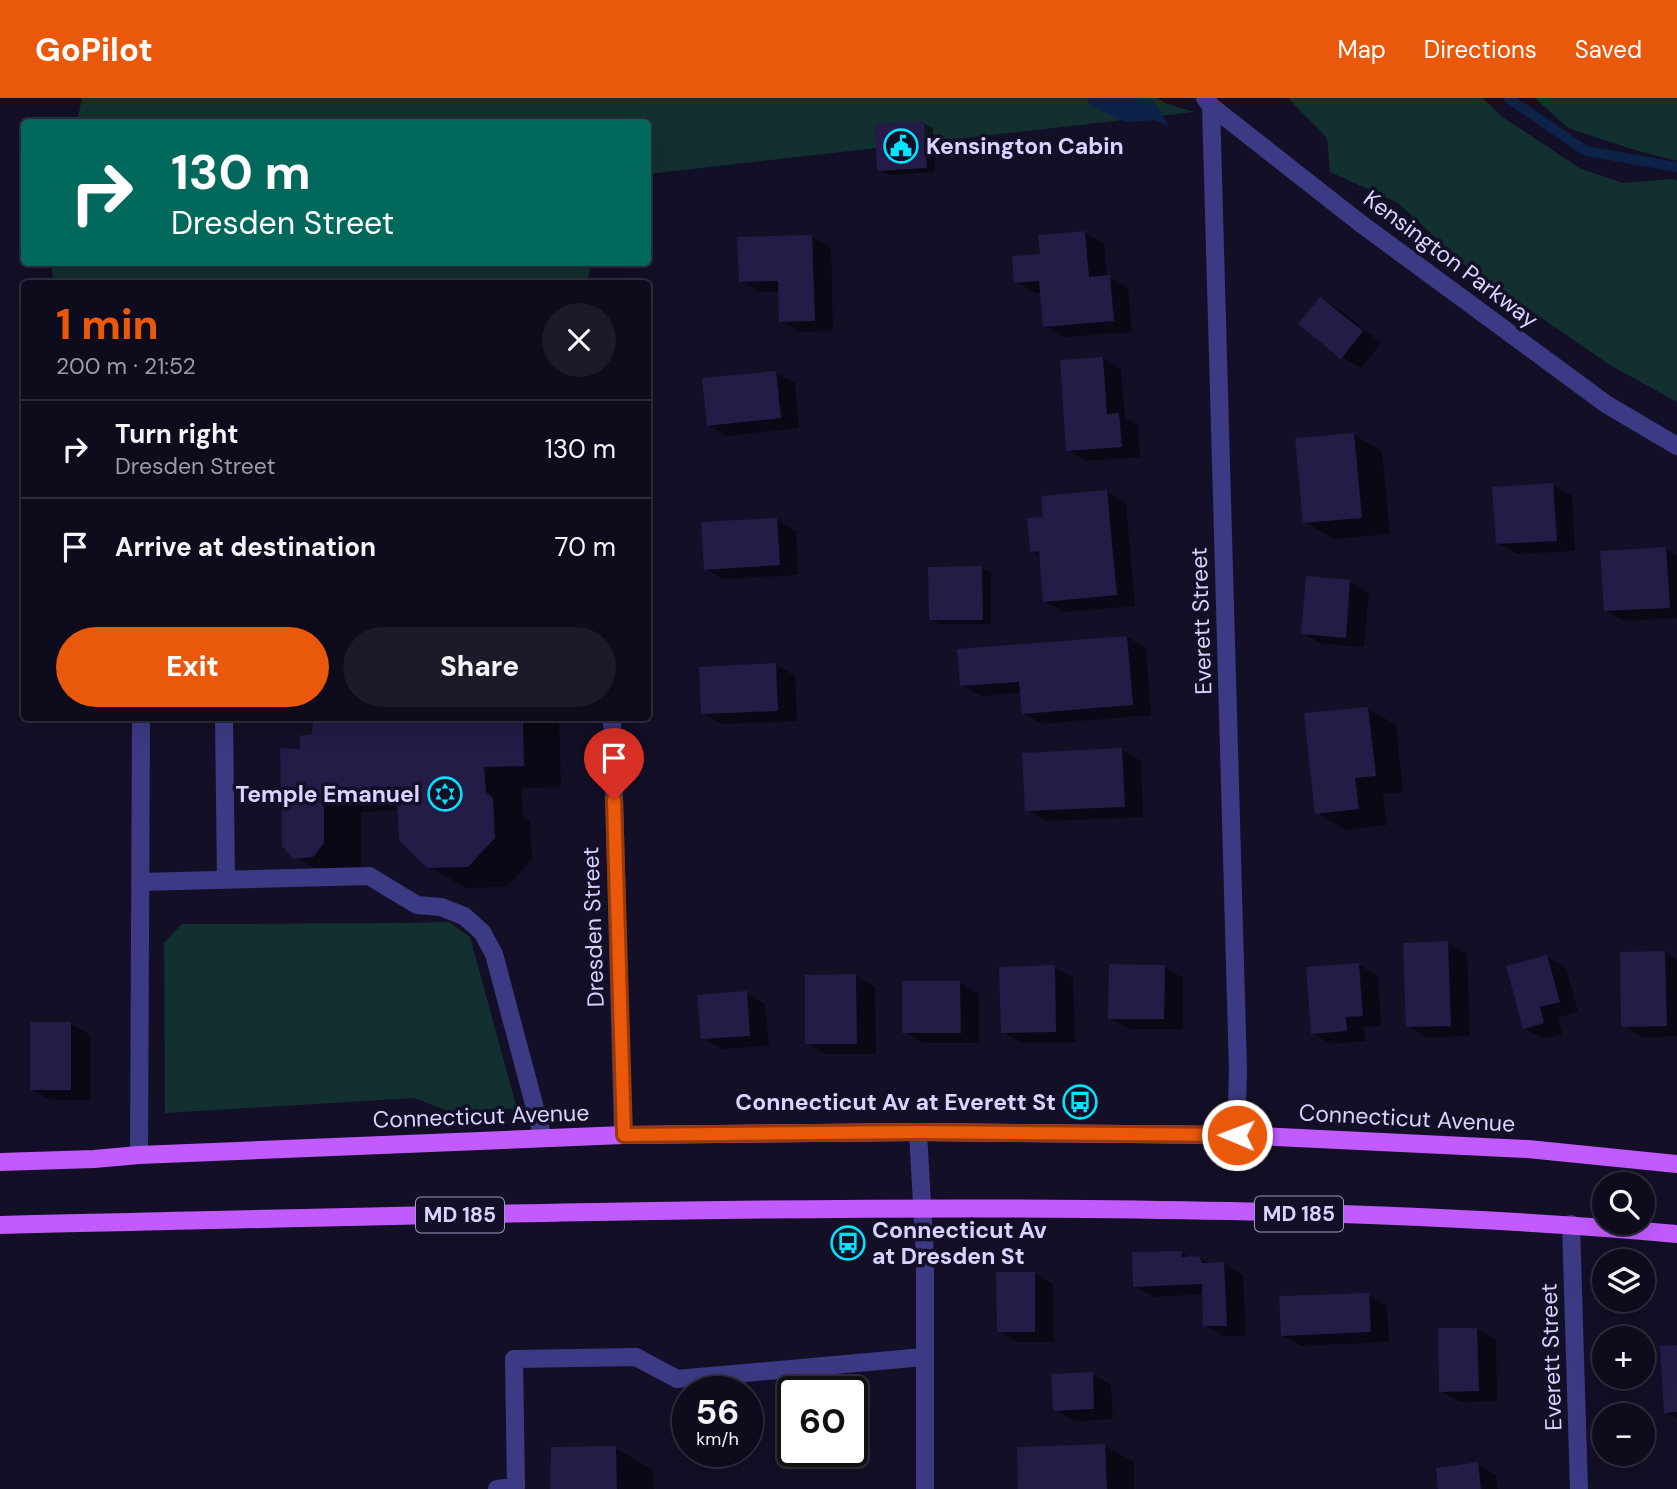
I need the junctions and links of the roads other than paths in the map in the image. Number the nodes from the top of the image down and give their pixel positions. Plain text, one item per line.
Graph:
1 (1208, 102) edge
2 (1677, 446) edge
3 (141, 721) edge
4 (224, 721) edge
5 (612, 721) edge
6 (226, 879) junction
7 (140, 882) junction
8 (918, 1132) junction
9 (624, 1135) junction
10 (1237, 1135) junction
11 (543, 1138) junction
12 (139, 1155) junction
13 (0, 1161) edge
14 (1677, 1164) edge
15 (921, 1208) junction
16 (1571, 1224) junction
17 (0, 1225) edge
18 (1677, 1234) edge
19 (925, 1357) junction
20 (497, 1489) edge
21 (925, 1489) edge
22 (1579, 1489) edge

1 - 2 street, Kensington Parkway
1 - 10 street, Everett Street
3 - 7 street
4 - 6 street
5 - 9 street, Dresden Street
6 - 7 street
6 - 11 street
7 - 12 street
8 - 9 main road, Connecticut Avenue
8 - 10 main road, Connecticut Avenue
8 - 15 street
9 - 11 main road, Connecticut Avenue
10 - 14 main road, Connecticut Avenue
11 - 12 main road, Connecticut Avenue
12 - 13 main road, Connecticut Avenue
15 - 16 main road, MD 185
15 - 17 main road, MD 185
15 - 19 street
16 - 18 main road, MD 185
16 - 22 street, Everett Street
19 - 20 street
19 - 21 street

